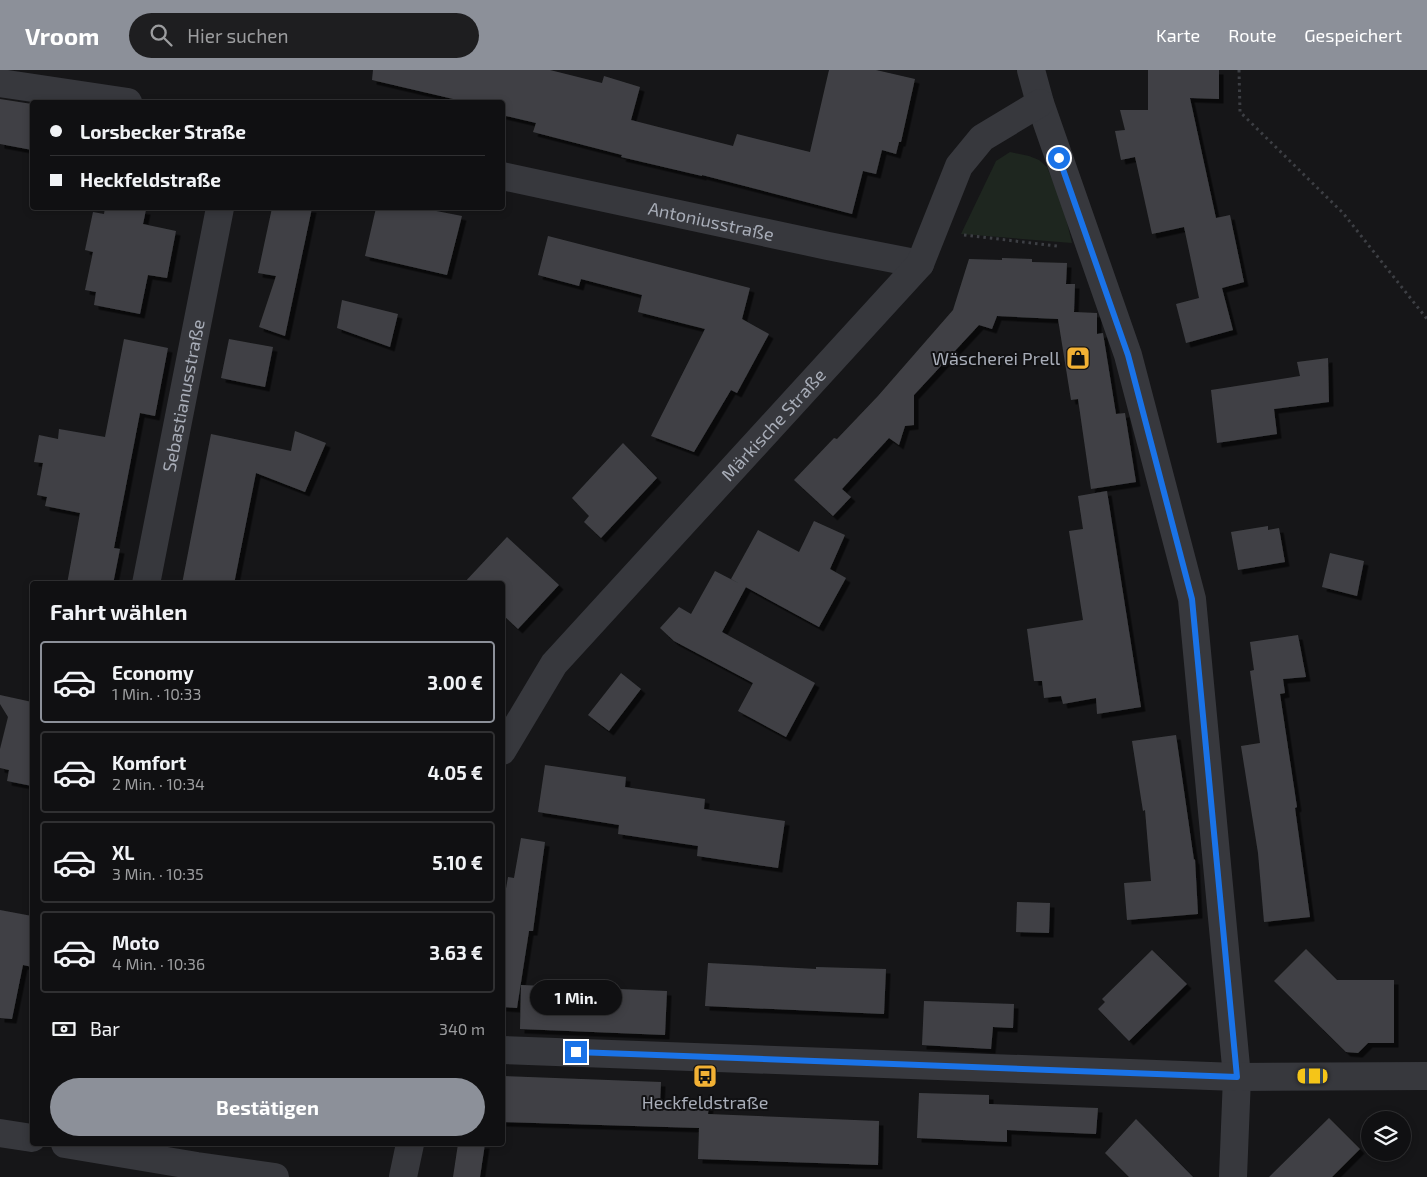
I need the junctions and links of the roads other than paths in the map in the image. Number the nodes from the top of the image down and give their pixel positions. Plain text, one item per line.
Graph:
1 (1031, 70) edge
2 (0, 84) edge
3 (114, 100) edge
4 (1040, 103) junction
5 (505, 177) edge
6 (220, 210) edge
7 (920, 264) junction
8 (147, 581) edge
9 (505, 746) edge
10 (505, 1050) edge
11 (1427, 1076) edge
12 (1237, 1077) junction
13 (0, 1133) edge
14 (30, 1138) edge
15 (74, 1146) edge
16 (410, 1146) edge
17 (196, 1172) edge
18 (275, 1177) edge
19 (403, 1177) edge
20 (1234, 1177) edge

1 - 4 street
2 - 3 street
4 - 7 street, Märkische Straße
4 - 12 street
5 - 7 street, Antoniusstraße
6 - 8 street, Sebastianusstraße
7 - 9 street, Märkische Straße
10 - 12 street
11 - 12 street
12 - 20 street
13 - 14 street
15 - 17 street
16 - 19 street
17 - 18 street

